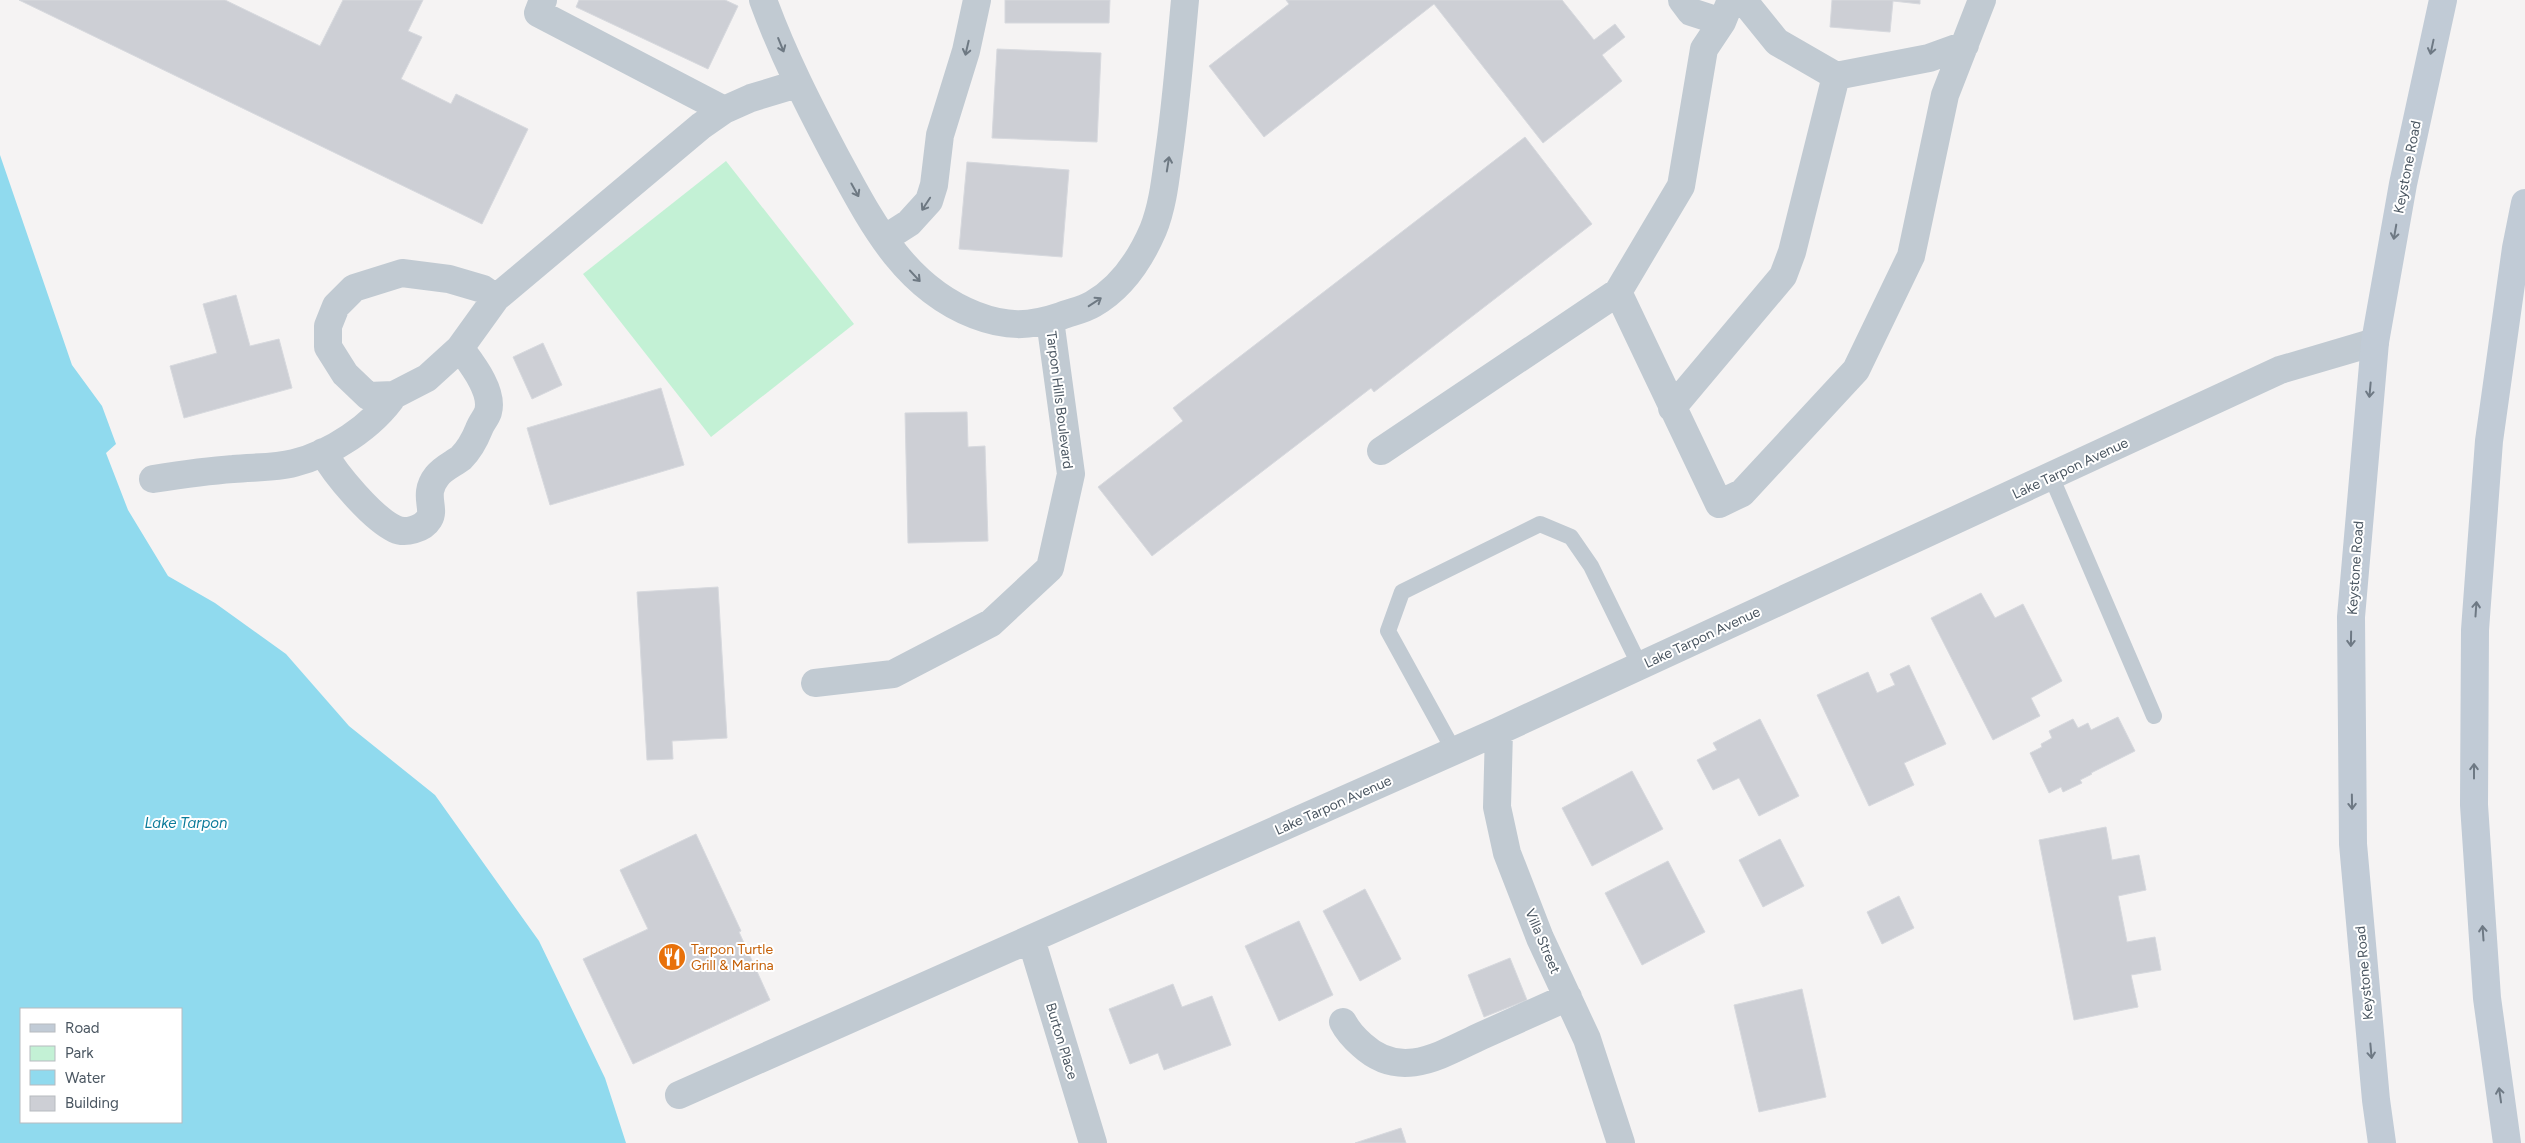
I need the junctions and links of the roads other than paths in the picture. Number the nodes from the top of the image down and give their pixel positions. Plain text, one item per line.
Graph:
1 (543, 0) edge
2 (763, 0) edge
3 (977, 0) edge
4 (1185, 0) edge
5 (1682, 0) edge
6 (1744, 0) edge
7 (1982, 0) edge
8 (2443, 0) edge
9 (1726, 11) edge
10 (1965, 45) junction
11 (1836, 76) junction
12 (797, 84) junction
13 (724, 110) junction
14 (2525, 203) edge
15 (884, 239) junction
16 (1618, 292) junction
17 (496, 298) junction
18 (1050, 320) junction
19 (2375, 342) junction
20 (460, 348) junction
21 (394, 395) junction
22 (1672, 408) junction
23 (1381, 451) dead end
24 (323, 452) junction
25 (2052, 476) junction
26 (153, 480) dead end
27 (1640, 666) junction
28 (815, 683) dead end
29 (2154, 716) dead end
30 (1499, 731) junction
31 (1454, 751) junction
32 (1031, 939) junction
33 (1568, 997) junction
34 (1343, 1022) dead end
35 (679, 1095) dead end
36 (1093, 1143) edge
37 (1621, 1143) edge
38 (2382, 1143) edge
39 (2507, 1143) edge

1 - 13 street
2 -> 12 street, Tarpon Hills Boulevard
3 -> 15 street
18 -> 4 street, Tarpon Hills Boulevard
5 - 9 street
6 - 11 street
7 - 10 street
8 -> 19 main road, Keystone Road
9 - 16 street
10 - 11 street
10 - 22 street
11 - 22 street
12 - 13 street
12 -> 15 street, Tarpon Hills Boulevard
13 - 17 street
39 -> 14 main road
15 -> 18 street, Tarpon Hills Boulevard
16 - 22 street
16 - 23 street
17 - 20 street
17 - 21 street
18 - 28 street, Tarpon Hills Boulevard
19 - 25 street, Lake Tarpon Avenue
19 -> 38 main road, Keystone Road
20 - 21 street
20 - 24 street
21 - 24 street
24 - 26 street
25 - 27 street, Lake Tarpon Avenue
25 - 29 lane
27 - 30 street, Lake Tarpon Avenue
27 - 31 lane
30 - 31 street, Lake Tarpon Avenue
30 - 33 street, Villa Street
31 - 32 street, Lake Tarpon Avenue
32 - 35 street, Lake Tarpon Avenue
32 - 36 street, Burton Place
33 - 34 street
33 - 37 street, Villa Street

